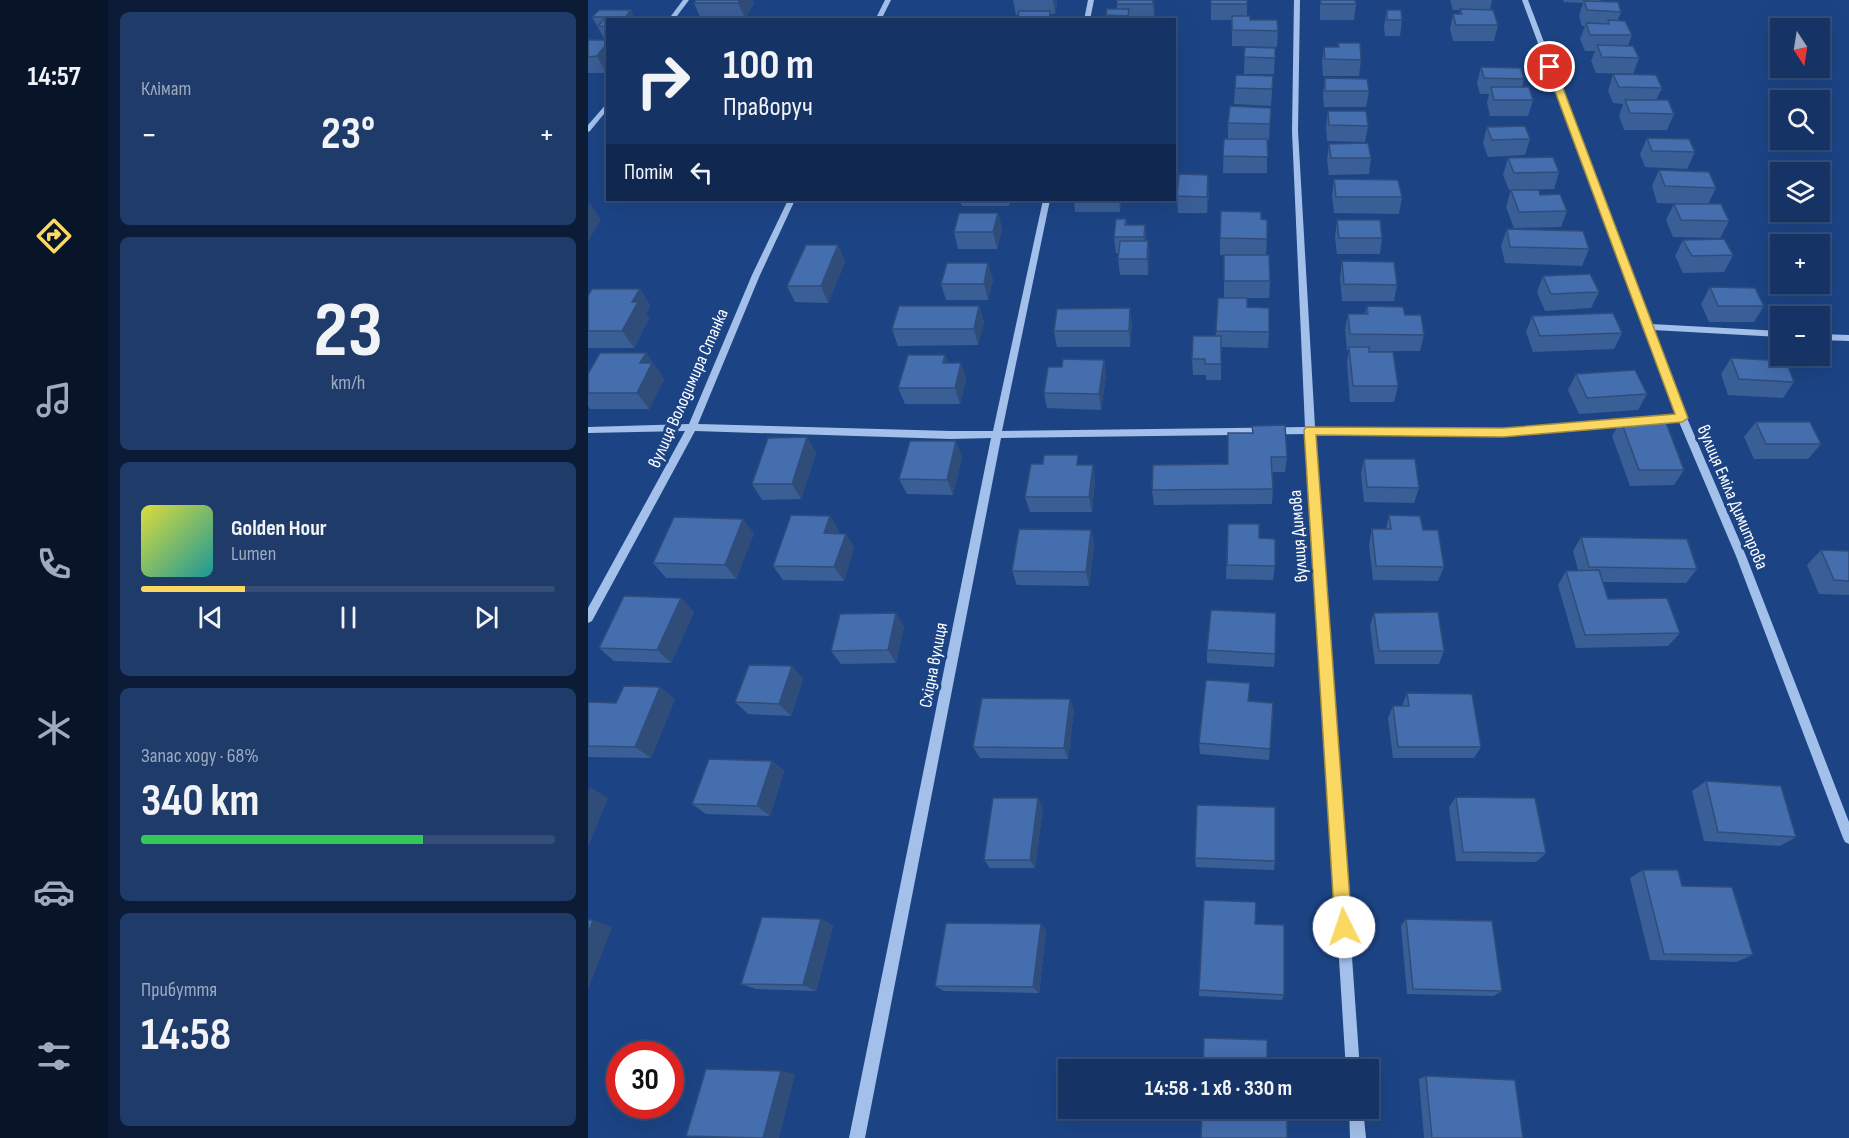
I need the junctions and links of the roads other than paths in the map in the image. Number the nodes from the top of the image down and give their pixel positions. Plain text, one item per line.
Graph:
1 (686, 0) edge
2 (888, 0) edge
3 (1091, 0) edge
4 (1297, 0) edge
5 (1525, 0) edge
6 (672, 18) edge
7 (879, 18) edge
8 (1087, 18) edge
9 (606, 107) edge
10 (588, 130) edge
11 (792, 201) edge
12 (1047, 201) edge
13 (1648, 327) junction
14 (1770, 333) edge
15 (1830, 337) edge
16 (1849, 338) edge
17 (1682, 418) junction
18 (692, 427) junction
19 (588, 430) edge
20 (1310, 430) junction
21 (997, 434) junction
22 (588, 618) edge
23 (1849, 838) edge
24 (1352, 1059) edge
25 (1357, 1119) edge
26 (857, 1138) edge
27 (1358, 1138) edge

1 - 6 street
2 - 7 street
3 - 8 street
4 - 20 street, вулиця Димова
5 - 13 street, вулиця Еміла Димитрова
9 - 10 street
11 - 18 street, вулиця Володимира Станка
12 - 21 street, Східна вулиця
13 - 14 street
13 - 17 street, вулиця Еміла Димитрова
15 - 16 street
17 - 20 street
17 - 23 street, вулиця Еміла Димитрова
18 - 19 street
18 - 21 street
18 - 22 street, вулиця Володимира Станка
20 - 21 street
20 - 24 street, вулиця Димова
21 - 26 street, Східна вулиця
25 - 27 street

